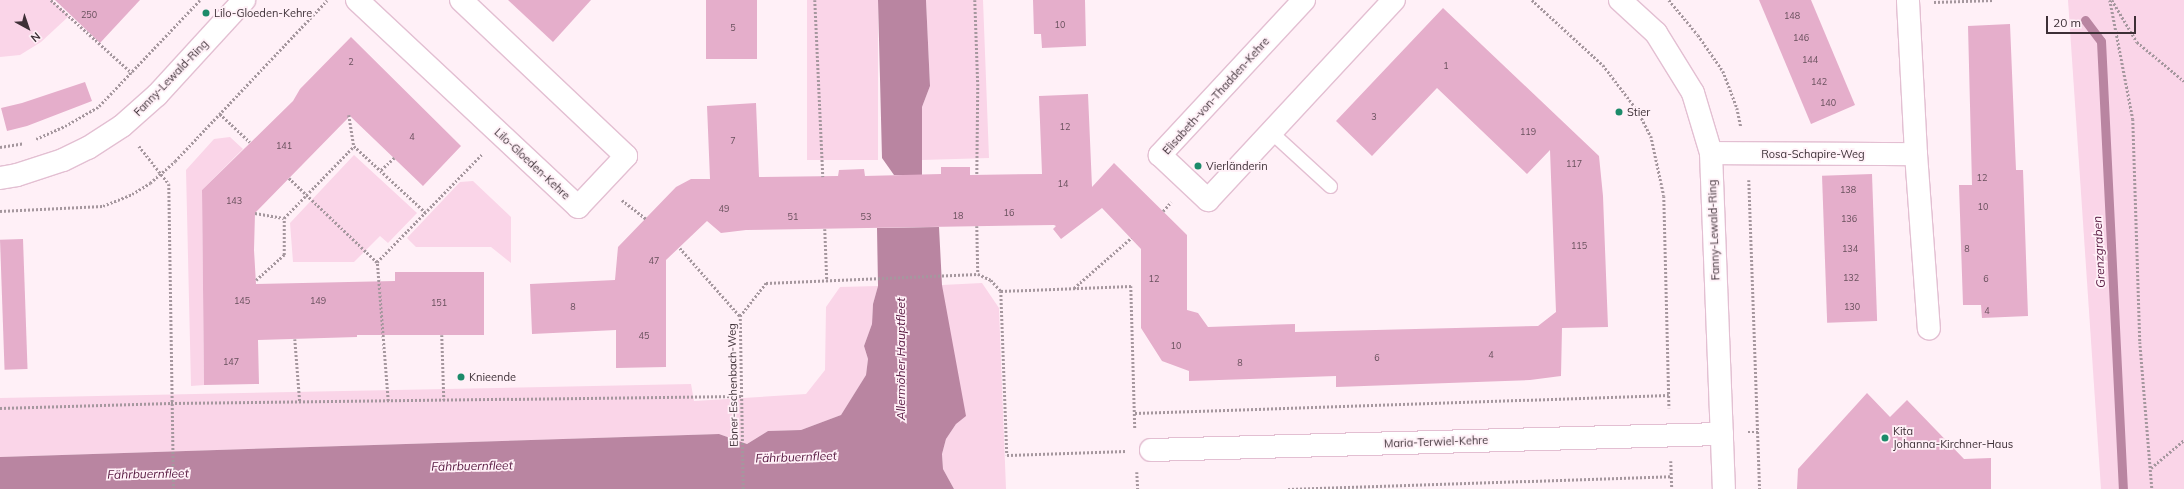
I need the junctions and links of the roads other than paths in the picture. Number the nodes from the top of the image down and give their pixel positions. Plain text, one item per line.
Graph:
1 (244, 0) edge
2 (358, 0) edge
3 (461, 0) edge
4 (1304, 0) edge
5 (1394, 0) edge
6 (1620, 0) edge
7 (1908, 2) edge
8 (1271, 132) junction
9 (1711, 153) junction
10 (1916, 154) junction
11 (0, 178) edge
12 (1330, 186) dead end
13 (1929, 329) dead end
14 (1722, 434) junction
15 (1143, 451) road end
16 (1724, 489) edge

1 - 11 street, Fanny-Lewald-Ring
2 - 3 street, Lilo-Gloeden-Kehre
4 - 8 street, Elisabeth-von-Thadden-Kehre
5 - 8 street, Elisabeth-von-Thadden-Kehre
6 - 9 street, Fanny-Lewald-Ring
7 - 10 street
8 - 12 lane
9 - 10 street, Rosa-Schapire-Weg
9 - 14 street, Fanny-Lewald-Ring
10 - 13 street
14 - 15 street, Maria-Terwiel-Kehre
14 - 16 street, Fanny-Lewald-Ring

